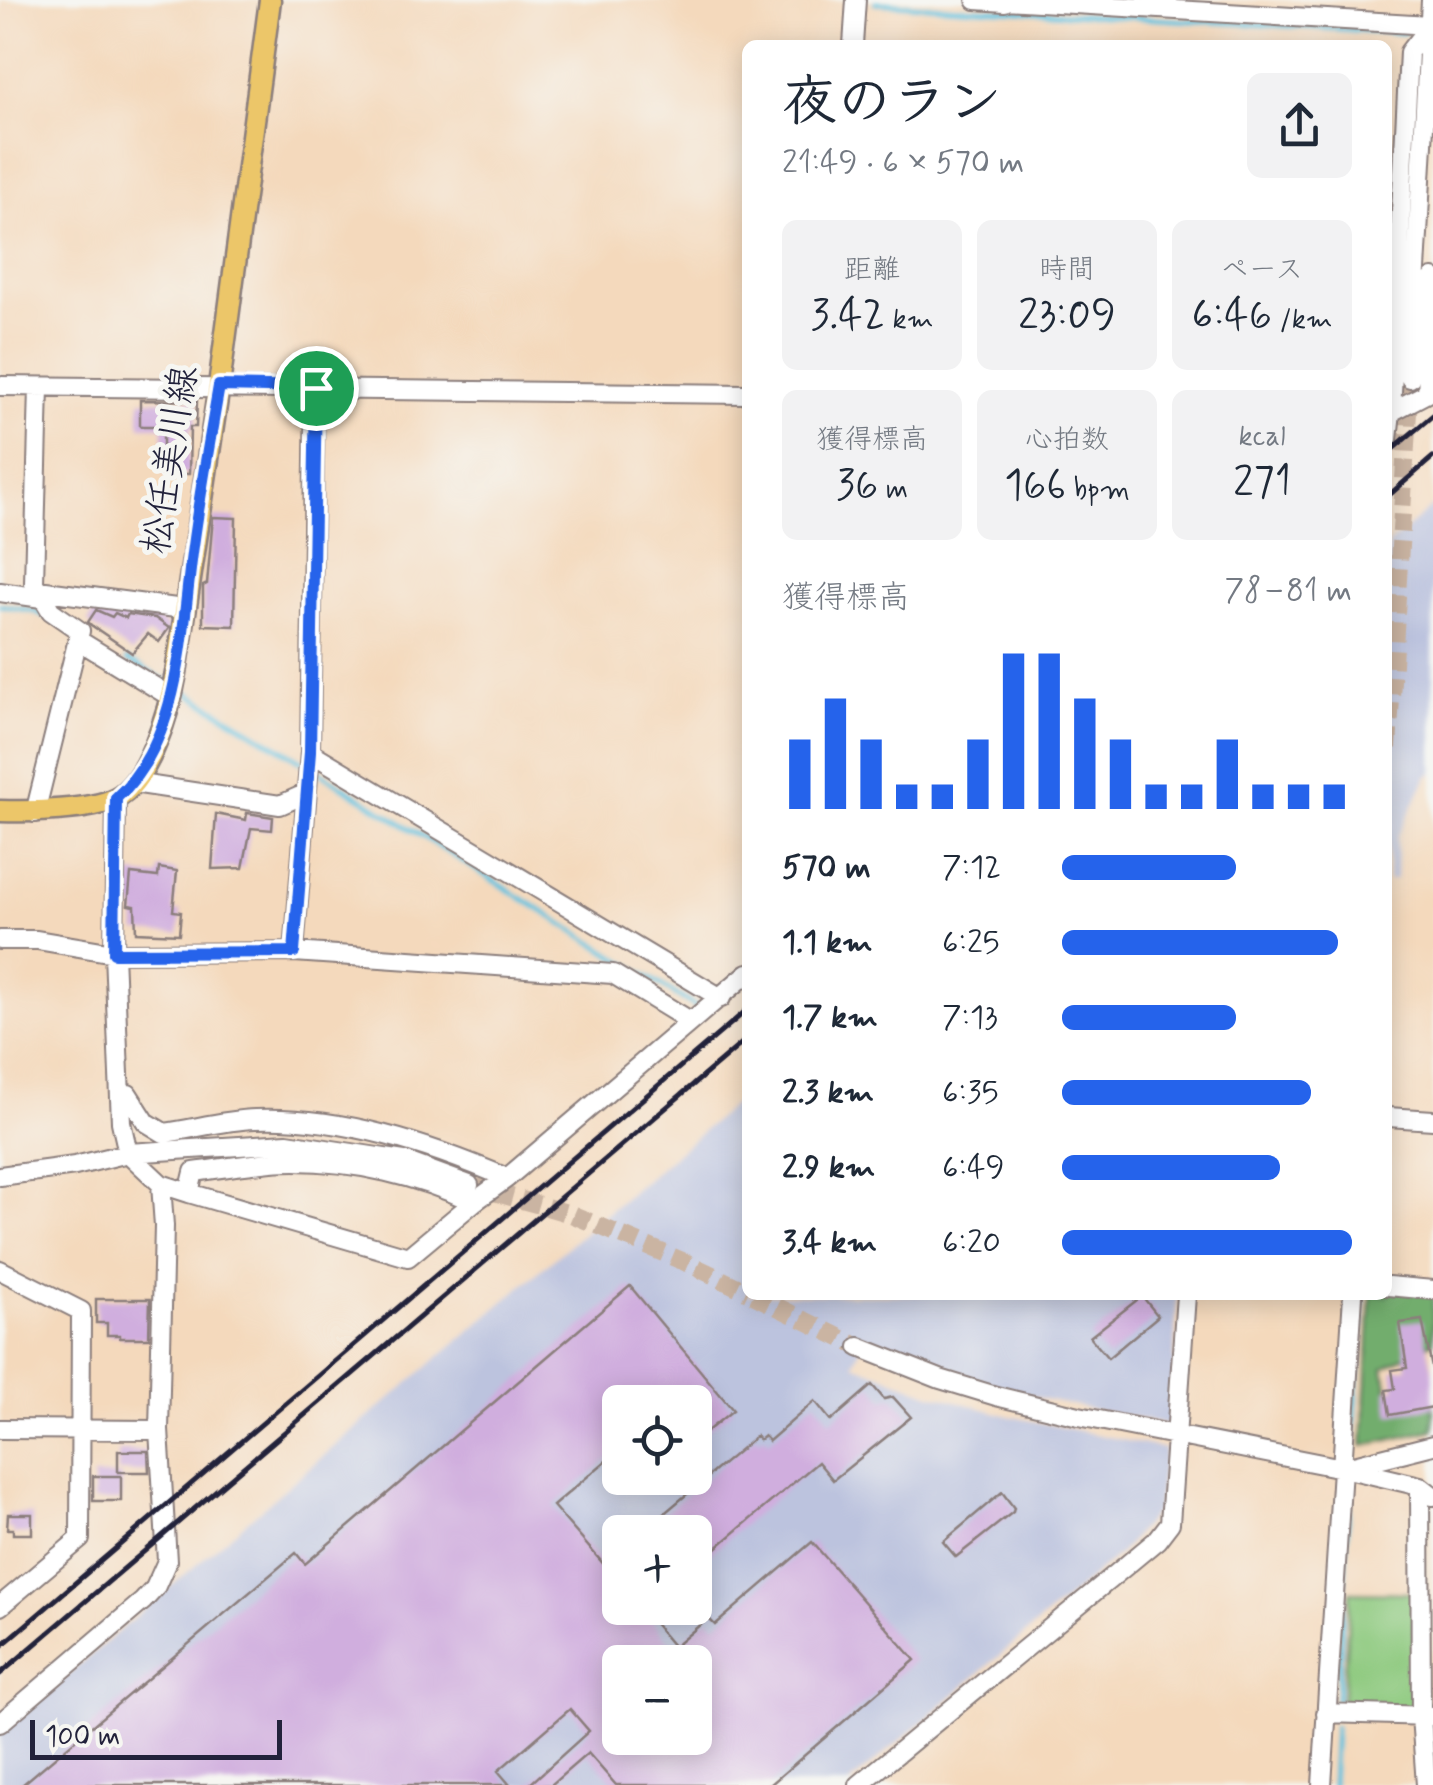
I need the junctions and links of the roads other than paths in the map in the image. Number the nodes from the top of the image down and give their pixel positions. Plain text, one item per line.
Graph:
1 (270, 0) edge
2 (856, 0) edge
3 (976, 0) edge
4 (1432, 0) edge
5 (1005, 1) edge
6 (1176, 6) edge
7 (1430, 25) junction
8 (854, 40) edge
9 (1431, 49) edge
10 (1433, 278) edge
11 (1392, 316) edge
12 (1410, 378) tunnel mouth
13 (0, 386) edge
14 (219, 386) junction
15 (39, 387) junction
16 (316, 388) junction
17 (1430, 392) edge
18 (742, 394) edge
19 (1392, 411) edge
20 (0, 592) edge
21 (40, 594) junction
22 (184, 609) junction
23 (78, 640) junction
24 (173, 688) junction
25 (310, 752) junction
26 (134, 783) junction
27 (307, 794) junction
28 (116, 798) junction
29 (0, 811) edge
30 (35, 812) junction
31 (0, 940) edge
32 (294, 952) junction
33 (114, 953) junction
34 (742, 979) edge
35 (720, 998) junction
36 (690, 1021) junction
37 (120, 1094) junction
38 (1392, 1117) edge
39 (1433, 1120) edge
40 (128, 1153) junction
41 (0, 1176) edge
42 (507, 1178) junction
43 (161, 1184) junction
44 (189, 1193) junction
45 (472, 1194) junction
46 (0, 1270) edge
47 (1392, 1286) edge
48 (1433, 1290) edge
49 (1186, 1300) edge
50 (1353, 1300) edge
51 (858, 1347) tunnel mouth
52 (0, 1429) edge
53 (159, 1430) junction
54 (81, 1432) junction
55 (1177, 1436) junction
56 (1433, 1445) edge
57 (1342, 1468) junction
58 (1427, 1491) edge
59 (0, 1606) edge
60 (1326, 1713) junction
61 (1427, 1716) edge
62 (0, 1724) edge
63 (859, 1785) edge
64 (1322, 1785) edge
65 (1426, 1785) edge

1 - 14 main road, 松任美川線
2 - 8 street
3 - 5 street
4 - 7 street
5 - 6 street
6 - 7 street
7 - 9 street
7 - 11 street
9 - 12 street
10 - 17 street
13 - 15 street
14 - 15 street
14 - 16 street
14 - 22 main road, 松任美川線
15 - 21 street
16 - 18 street
16 - 25 street
17 - 19 street
20 - 21 street
21 - 22 street
21 - 23 street
22 - 24 main road, 松任美川線
23 - 24 street
23 - 30 street
24 - 26 main road, 松任美川線
25 - 27 street
25 - 35 street
26 - 27 street
26 - 28 main road, 松任美川線
27 - 32 street
28 - 30 main road, 松任美川線
28 - 33 street
29 - 30 main road, 松任美川線
31 - 33 street
32 - 33 street
32 - 36 street
33 - 37 street
34 - 35 street
35 - 36 street
36 - 42 street
37 - 40 street
37 - 42 street
38 - 39 street
40 - 41 street
40 - 43 street
40 - 45 street
42 - 45 street
43 - 44 street
43 - 53 street
44 - 45 street
44 - 45 street
46 - 54 street
47 - 48 street
49 - 55 street
50 - 57 street
51 - 55 street
52 - 54 street
53 - 54 street
53 - 62 street
54 - 59 street
55 - 57 street
55 - 63 street
56 - 57 street
57 - 58 street
57 - 60 street
58 - 61 street
60 - 61 street
60 - 64 street
61 - 65 street

